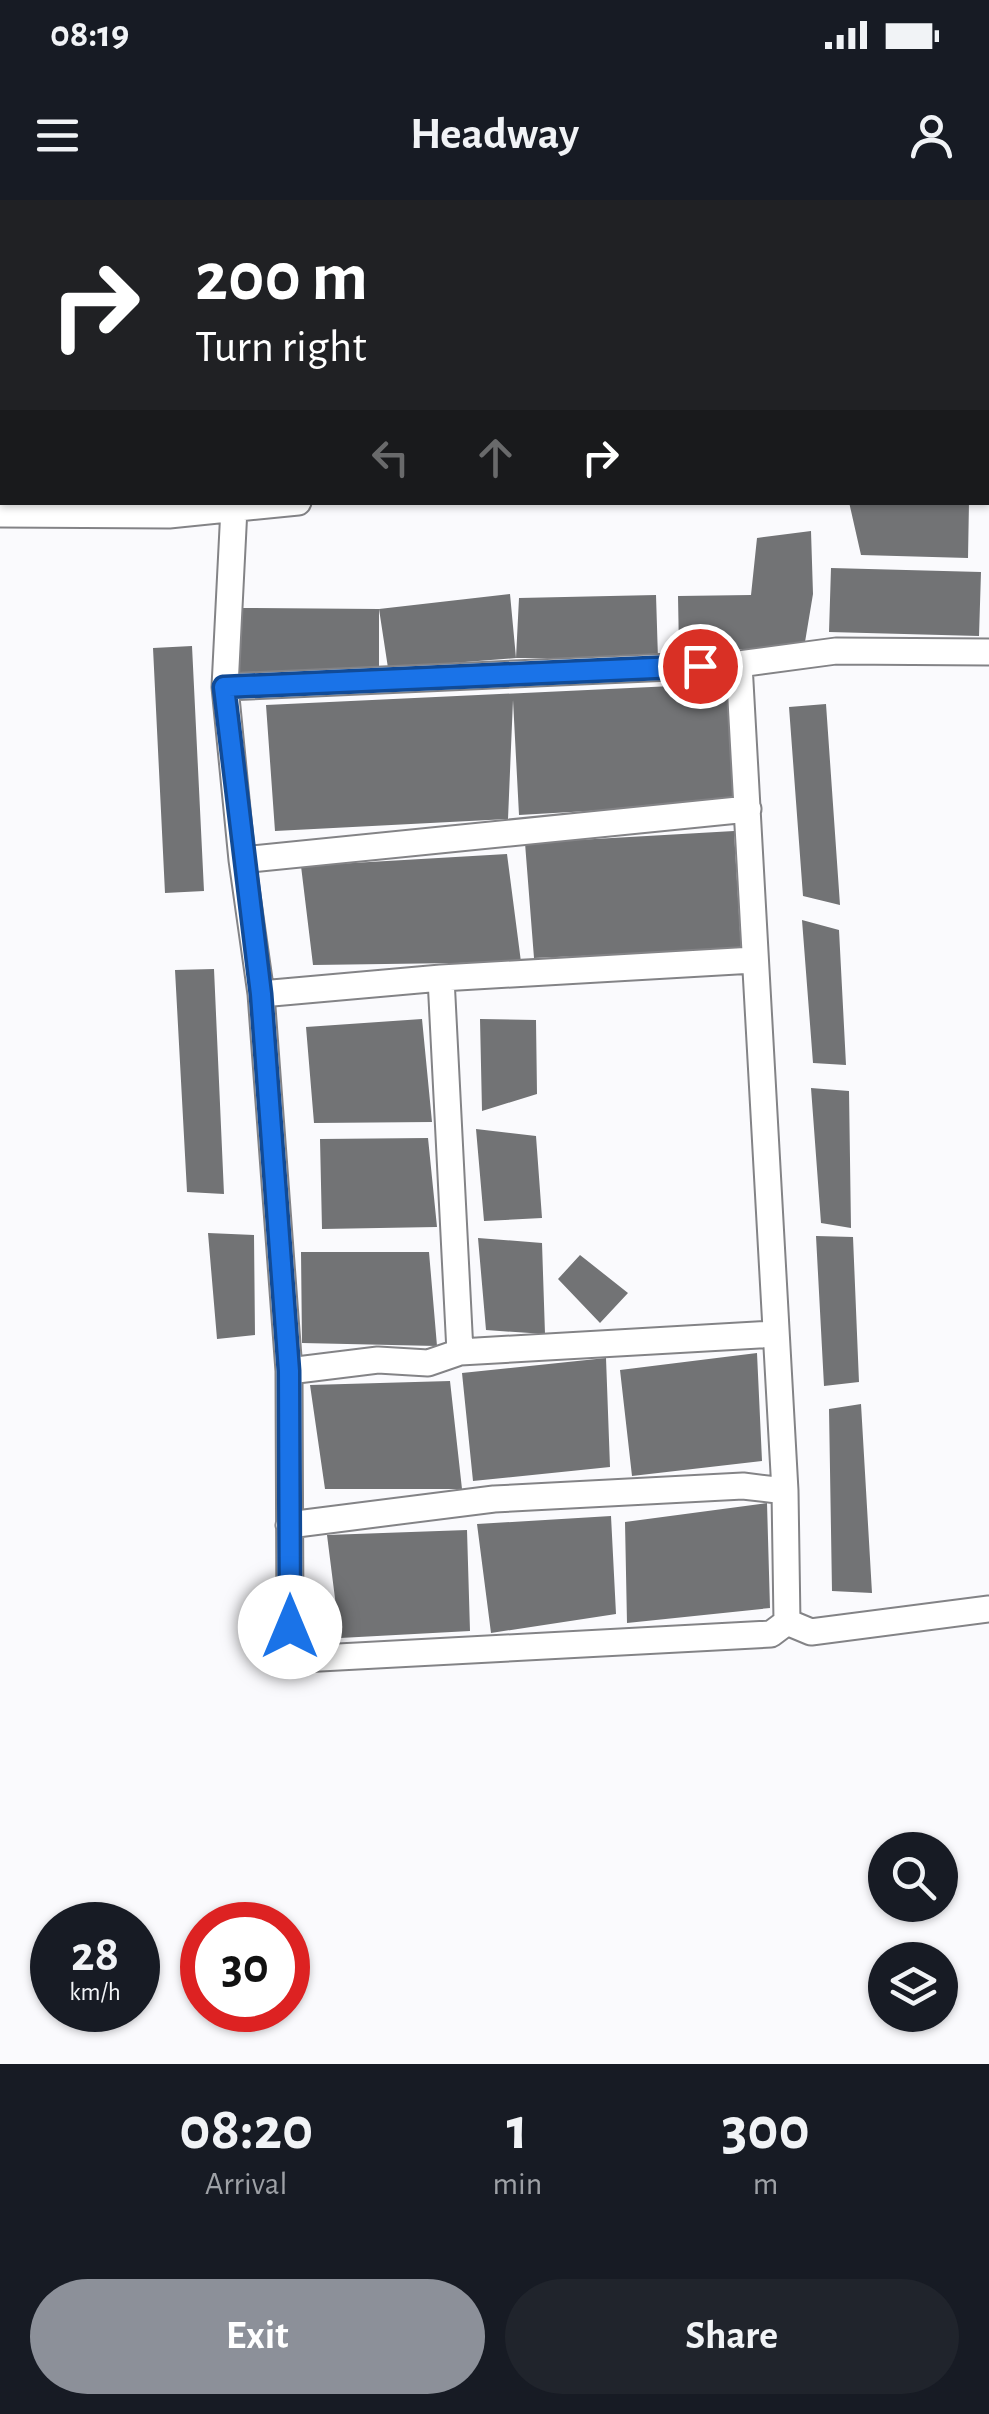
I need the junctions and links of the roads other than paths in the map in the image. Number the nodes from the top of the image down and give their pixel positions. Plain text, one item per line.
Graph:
1 (266, 505) edge
2 (234, 508) junction
3 (111, 509) edge
4 (0, 514) edge
5 (989, 652) edge
6 (739, 664) junction
7 (224, 687) junction
8 (748, 809) junction
9 (242, 860) junction
10 (754, 960) junction
11 (441, 978) junction
12 (261, 994) junction
13 (775, 1334) junction
14 (460, 1352) junction
15 (289, 1371) junction
16 (785, 1492) junction
17 (289, 1525) junction
18 (989, 1610) edge
19 (787, 1622) junction

1 - 2 street
2 - 3 street
2 - 7 street
3 - 4 street
5 - 6 street
6 - 7 street
6 - 8 street
7 - 9 street
8 - 9 street
8 - 10 street
9 - 12 street
10 - 11 street
10 - 13 street
11 - 12 street
11 - 14 street
12 - 15 street
13 - 14 street
13 - 16 street
14 - 15 street
15 - 17 street
16 - 17 street
16 - 19 street
17 - 19 street
18 - 19 street

